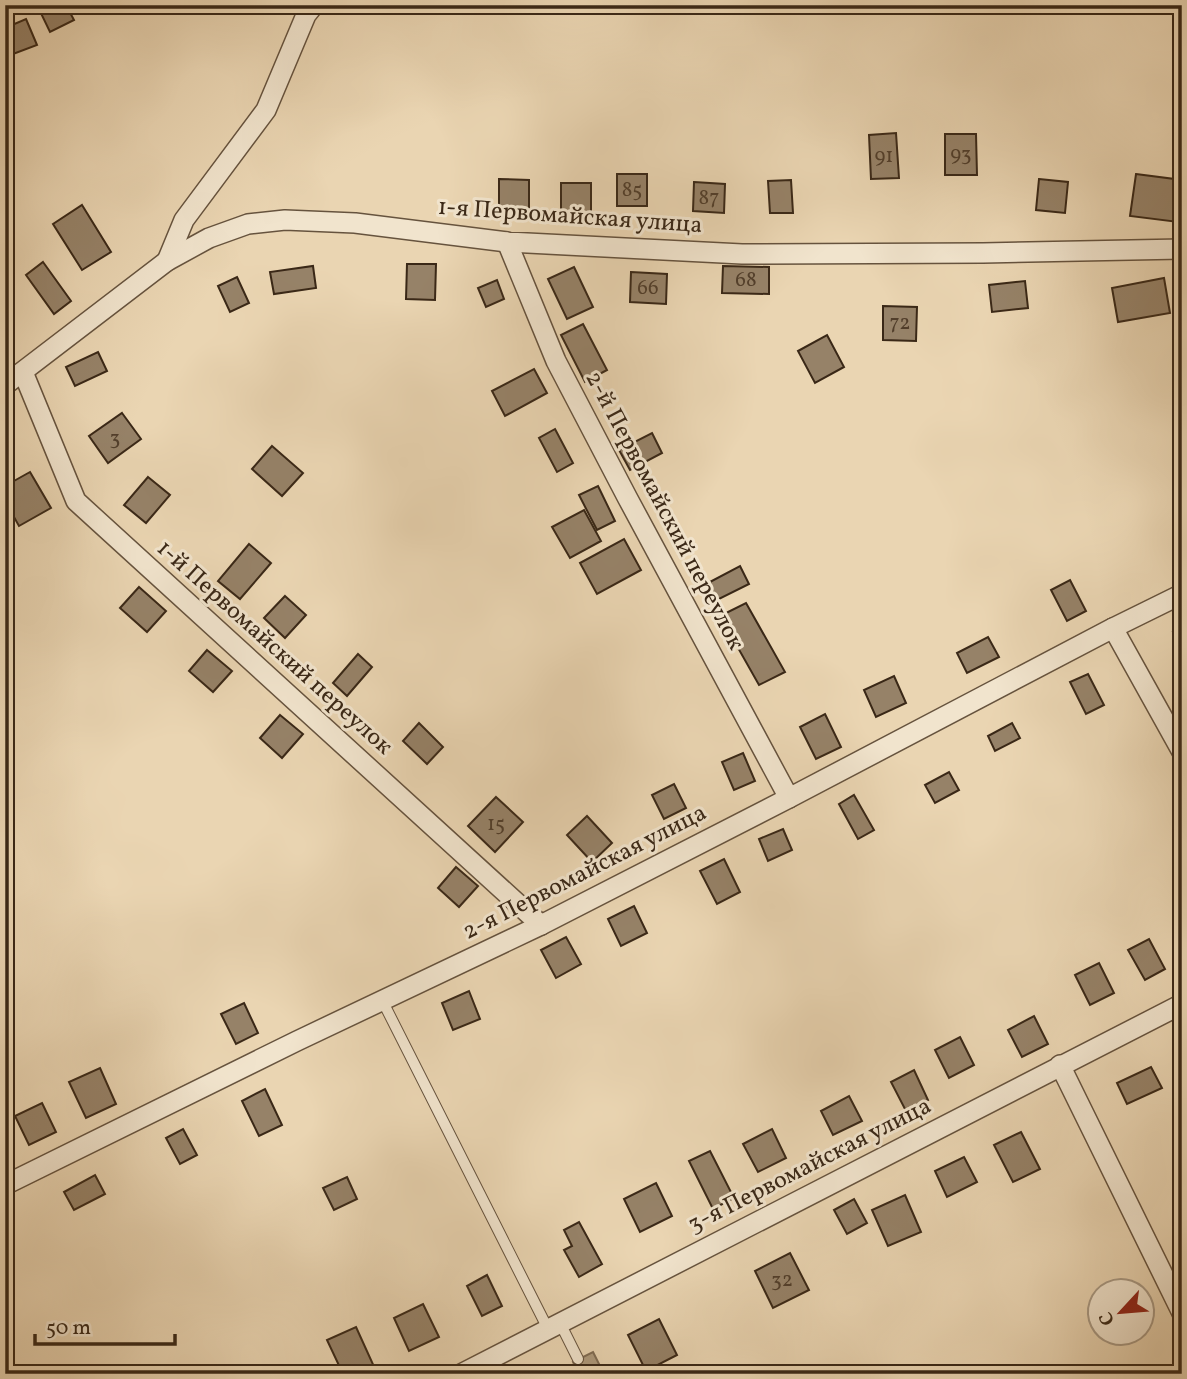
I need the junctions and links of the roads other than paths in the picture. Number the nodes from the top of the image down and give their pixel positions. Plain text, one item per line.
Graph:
1 (314, 5) edge
2 (508, 242) junction
3 (1182, 249) edge
4 (167, 261) junction
5 (23, 372) junction
6 (5, 386) edge
7 (1182, 594) edge
8 (1113, 628) junction
9 (1182, 752) edge
10 (789, 798) junction
11 (541, 925) junction
12 (382, 1000) junction
13 (1182, 1004) edge
14 (1060, 1065) junction
15 (5, 1185) edge
16 (1182, 1313) edge
17 (554, 1326) junction
18 (578, 1359) dead end
19 (461, 1374) edge

1 - 4 street
2 - 3 street, 1-я Первомайская улица
2 - 4 street, 1-я Первомайская улица
2 - 10 street, 2-й Первомайский переулок
4 - 5 street, 1-я Первомайская улица
5 - 6 street, 1-я Первомайская улица
5 - 11 street, 1-й Первомайский переулок
7 - 8 street, 2-я Первомайская улица
8 - 9 street
8 - 10 street, 2-я Первомайская улица
10 - 11 street, 2-я Первомайская улица
11 - 12 street, 2-я Первомайская улица
12 - 15 street, 2-я Первомайская улица
12 - 17 lane
13 - 14 street, 3-я Первомайская улица
14 - 16 street
14 - 17 street, 3-я Первомайская улица
17 - 18 lane
17 - 19 street, 3-я Первомайская улица

